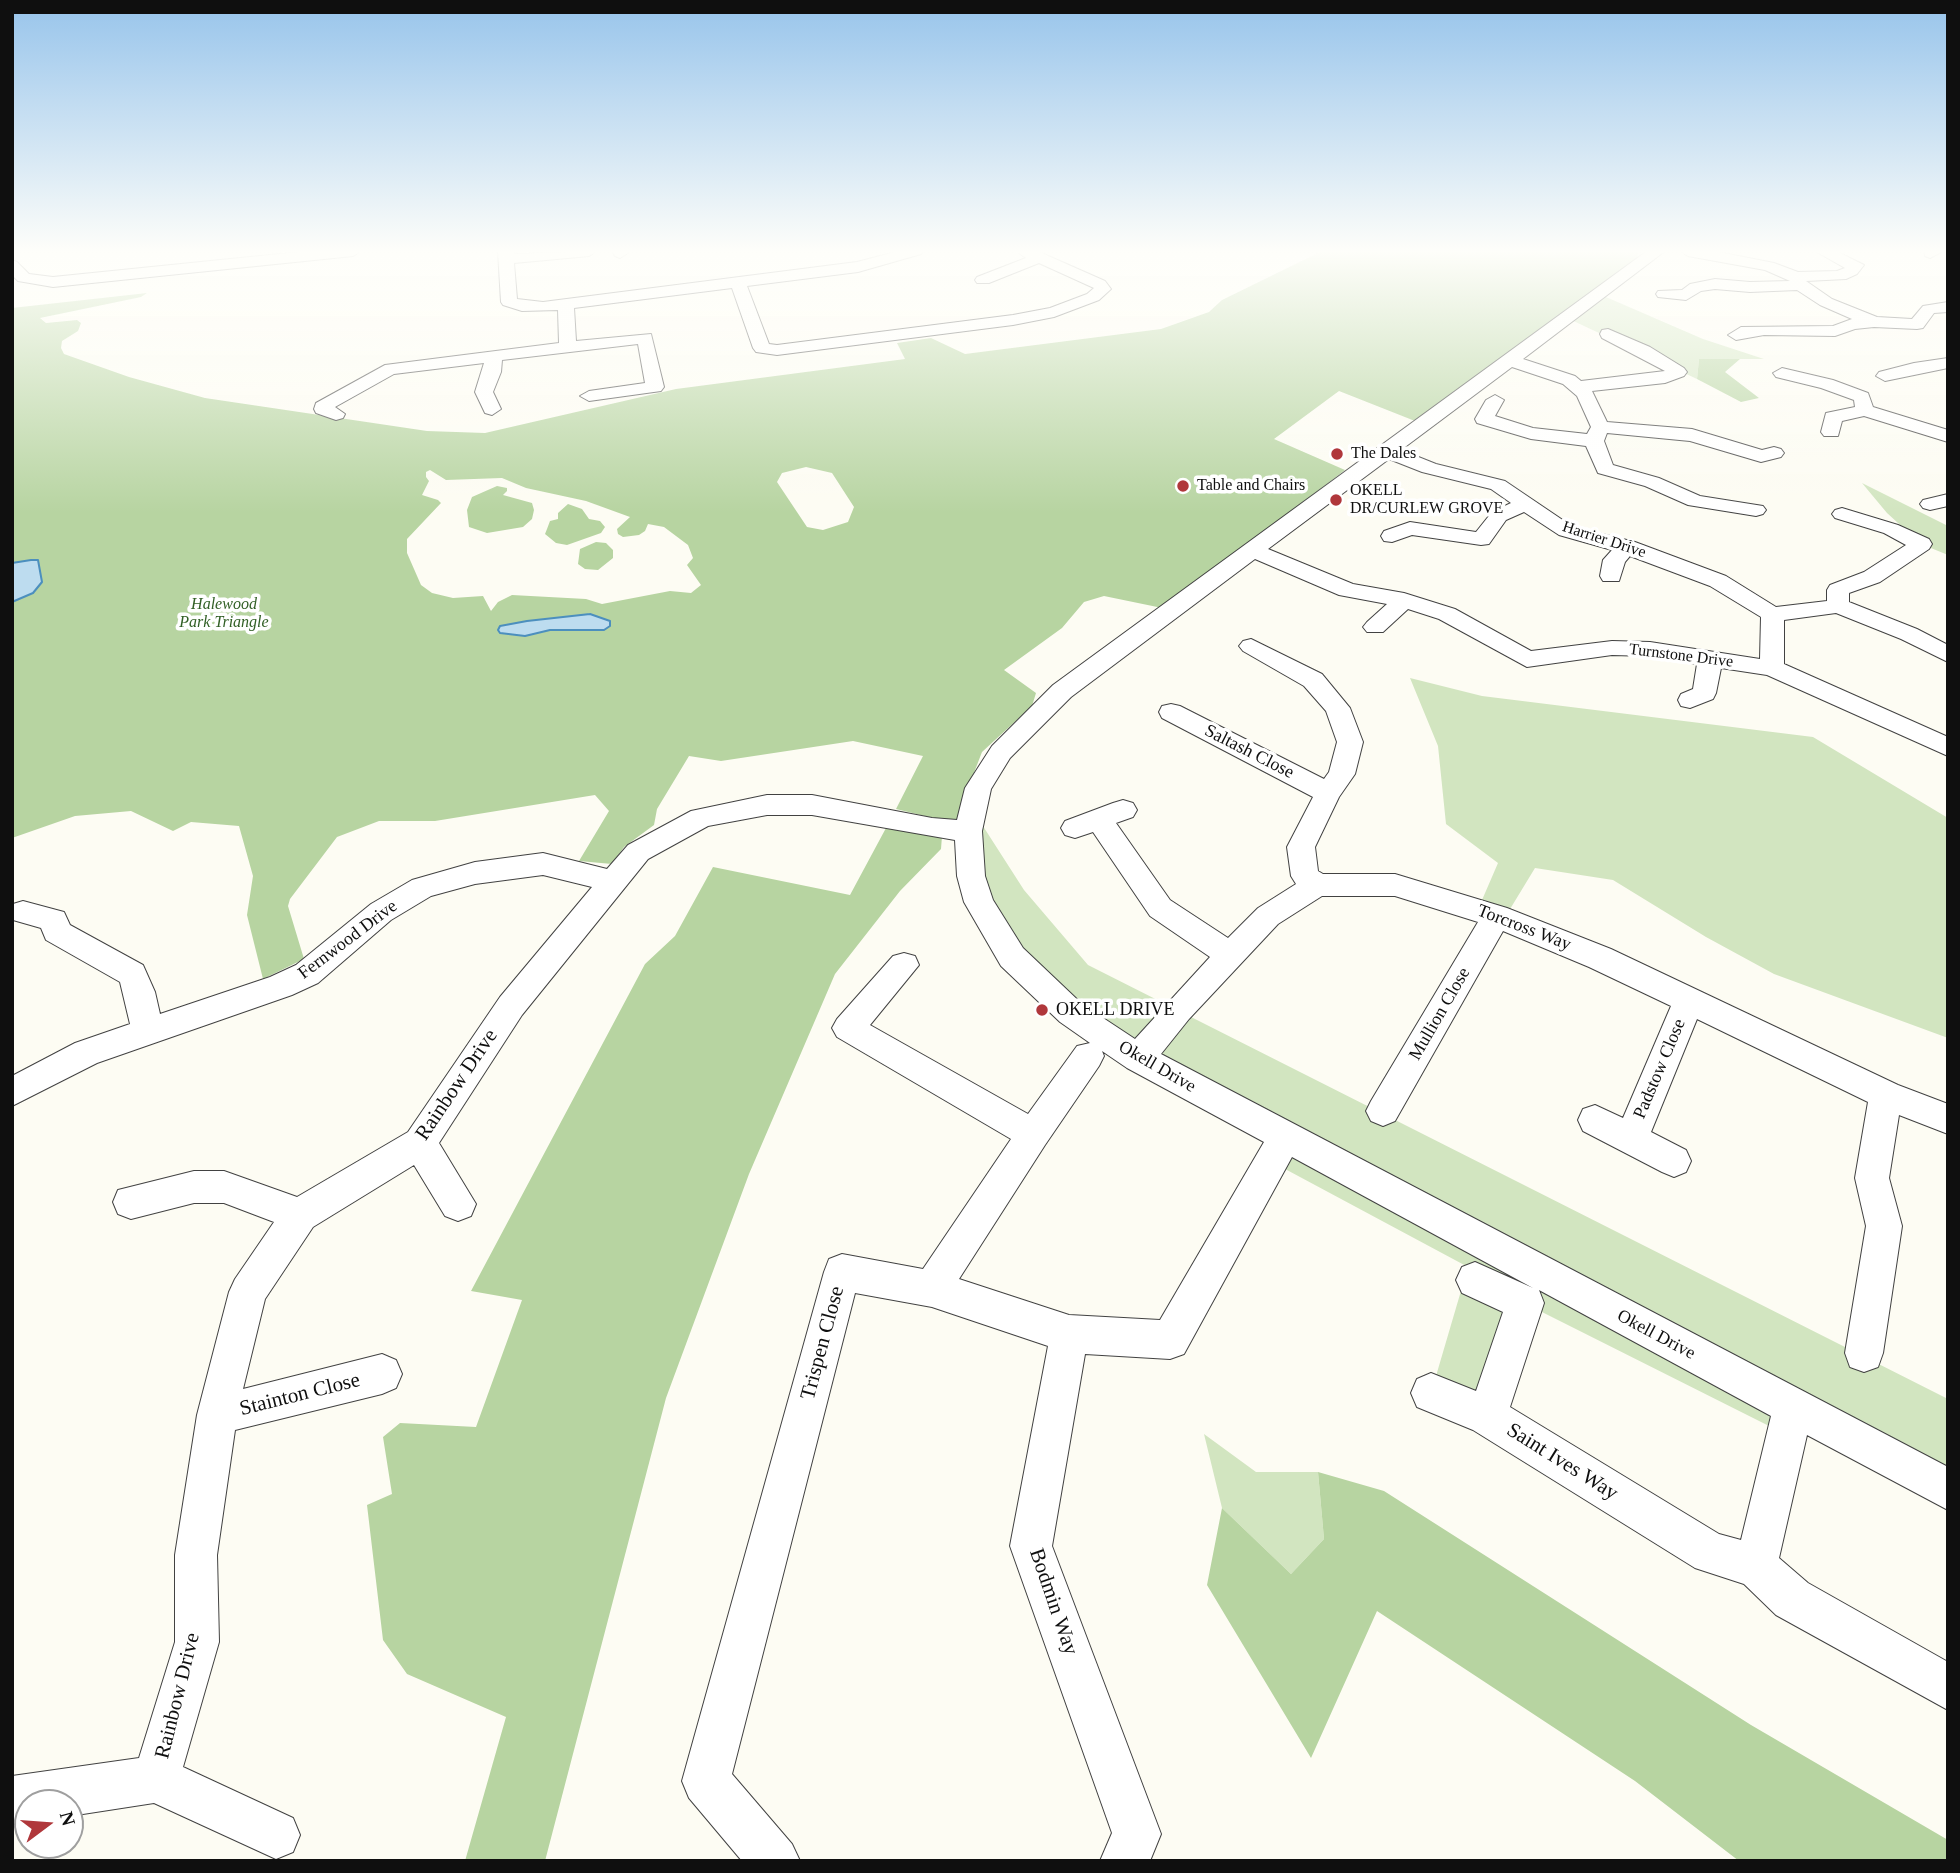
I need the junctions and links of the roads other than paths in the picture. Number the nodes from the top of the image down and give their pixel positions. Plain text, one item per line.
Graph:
1 (568, 338) edge
2 (618, 338) edge
3 (645, 338) edge
4 (758, 338) edge
5 (868, 338) edge
6 (1539, 338) edge
7 (1617, 338) edge
8 (568, 347) junction
9 (493, 356) junction
10 (1510, 360) junction
11 (1948, 363) edge
12 (1782, 373) dead end
13 (1885, 376) dead end
14 (1578, 387) junction
15 (589, 396) dead end
16 (1495, 400) dead end
17 (303, 409) dead end
18 (492, 409) dead end
19 (1865, 410) junction
20 (1831, 432) dead end
21 (1597, 434) junction
22 (1948, 436) edge
23 (1387, 452) junction
24 (1768, 460) dead end
25 (1527, 502) junction
26 (1748, 514) dead end
27 (1842, 514) dead end
28 (1392, 536) dead end
29 (1628, 547) junction
30 (1253, 550) junction
31 (1611, 576) dead end
32 (1404, 600) junction
33 (1838, 606) junction
34 (1772, 614) junction
35 (1375, 627) dead end
36 (1251, 646) dead end
37 (1948, 655) edge
38 (1710, 659) junction
39 (1773, 668) junction
40 (1690, 700) dead end
41 (1171, 711) dead end
42 (1948, 747) edge
43 (1328, 793) junction
44 (1099, 819) dead end
45 (968, 831) junction
46 (614, 882) junction
47 (1317, 885) junction
48 (23, 912) dead end
49 (1497, 916) junction
50 (1231, 955) junction
51 (904, 965) dead end
52 (1689, 1000) junction
53 (147, 1030) junction
54 (1088, 1056) dead end
55 (1138, 1058) junction
56 (12, 1092) edge
57 (1886, 1095) junction
58 (1383, 1111) dead end
59 (1948, 1119) edge
60 (1595, 1121) dead end
61 (1033, 1134) junction
62 (1285, 1138) junction
63 (1631, 1139) junction
64 (420, 1143) junction
65 (1674, 1160) dead end
66 (131, 1202) dead end
67 (458, 1204) dead end
68 (300, 1215) junction
69 (1475, 1280) dead end
70 (932, 1289) junction
71 (1069, 1334) junction
72 (1864, 1353) dead end
73 (382, 1374) dead end
74 (1431, 1393) dead end
75 (1793, 1408) junction
76 (217, 1415) junction
77 (1487, 1416) junction
78 (1948, 1489) edge
79 (1756, 1566) junction
80 (1948, 1687) edge
81 (156, 1779) junction
82 (12, 1800) edge
83 (276, 1835) dead end
84 (775, 1861) edge
85 (1125, 1861) edge

1 - 8 street
2 - 8 street
3 - 15 street
4 - 5 street
6 - 10 street, Okell Drive
7 - 14 street
8 - 9 street
9 - 17 street
9 - 18 street
10 - 14 street
10 - 23 street, Okell Drive
11 - 13 street
12 - 19 street
14 - 21 street
16 - 21 street
19 - 20 street
19 - 22 street
21 - 24 street
21 - 26 street
23 - 25 street, Harrier Drive
23 - 30 street, Okell Drive
25 - 28 street
25 - 29 street, Harrier Drive
27 - 33 street
29 - 31 street
29 - 34 street, Harrier Drive
30 - 32 street, Turnstone Drive
30 - 45 street, Okell Drive
32 - 35 street
32 - 38 street, Turnstone Drive
33 - 34 street
33 - 37 street
34 - 39 street
36 - 43 street
38 - 39 street, Turnstone Drive
38 - 40 street
39 - 42 street, Turnstone Drive
41 - 43 street, Saltash Close
43 - 47 street
44 - 50 street
45 - 46 street, Rainbow Drive
45 - 55 street, Okell Drive
46 - 53 street, Fernwood Drive
46 - 64 street, Rainbow Drive
47 - 49 street, Torcross Way
47 - 50 street
48 - 53 street
49 - 52 street, Torcross Way
49 - 58 street, Mullion Close
50 - 55 street
51 - 61 street
52 - 57 street, Torcross Way
52 - 63 street, Padstow Close
53 - 56 street, Fernwood Drive
54 - 61 street
55 - 62 street, Okell Drive
57 - 59 street, Torcross Way
57 - 72 street
60 - 63 street
61 - 70 street
62 - 71 street, Trispen Close
62 - 75 street, Okell Drive
63 - 65 street
64 - 67 street
64 - 68 street, Rainbow Drive
66 - 68 street
68 - 76 street, Rainbow Drive
69 - 77 street, Saint Ives Way
70 - 71 street, Trispen Close
70 - 84 street, Trispen Close
71 - 85 street, Bodmin Way
73 - 76 street, Stainton Close
74 - 77 street
75 - 78 street, Okell Drive
75 - 79 street
76 - 81 street, Rainbow Drive
77 - 79 street, Saint Ives Way
79 - 80 street, Saint Ives Way
81 - 82 street
81 - 83 street, Rainbow Drive

